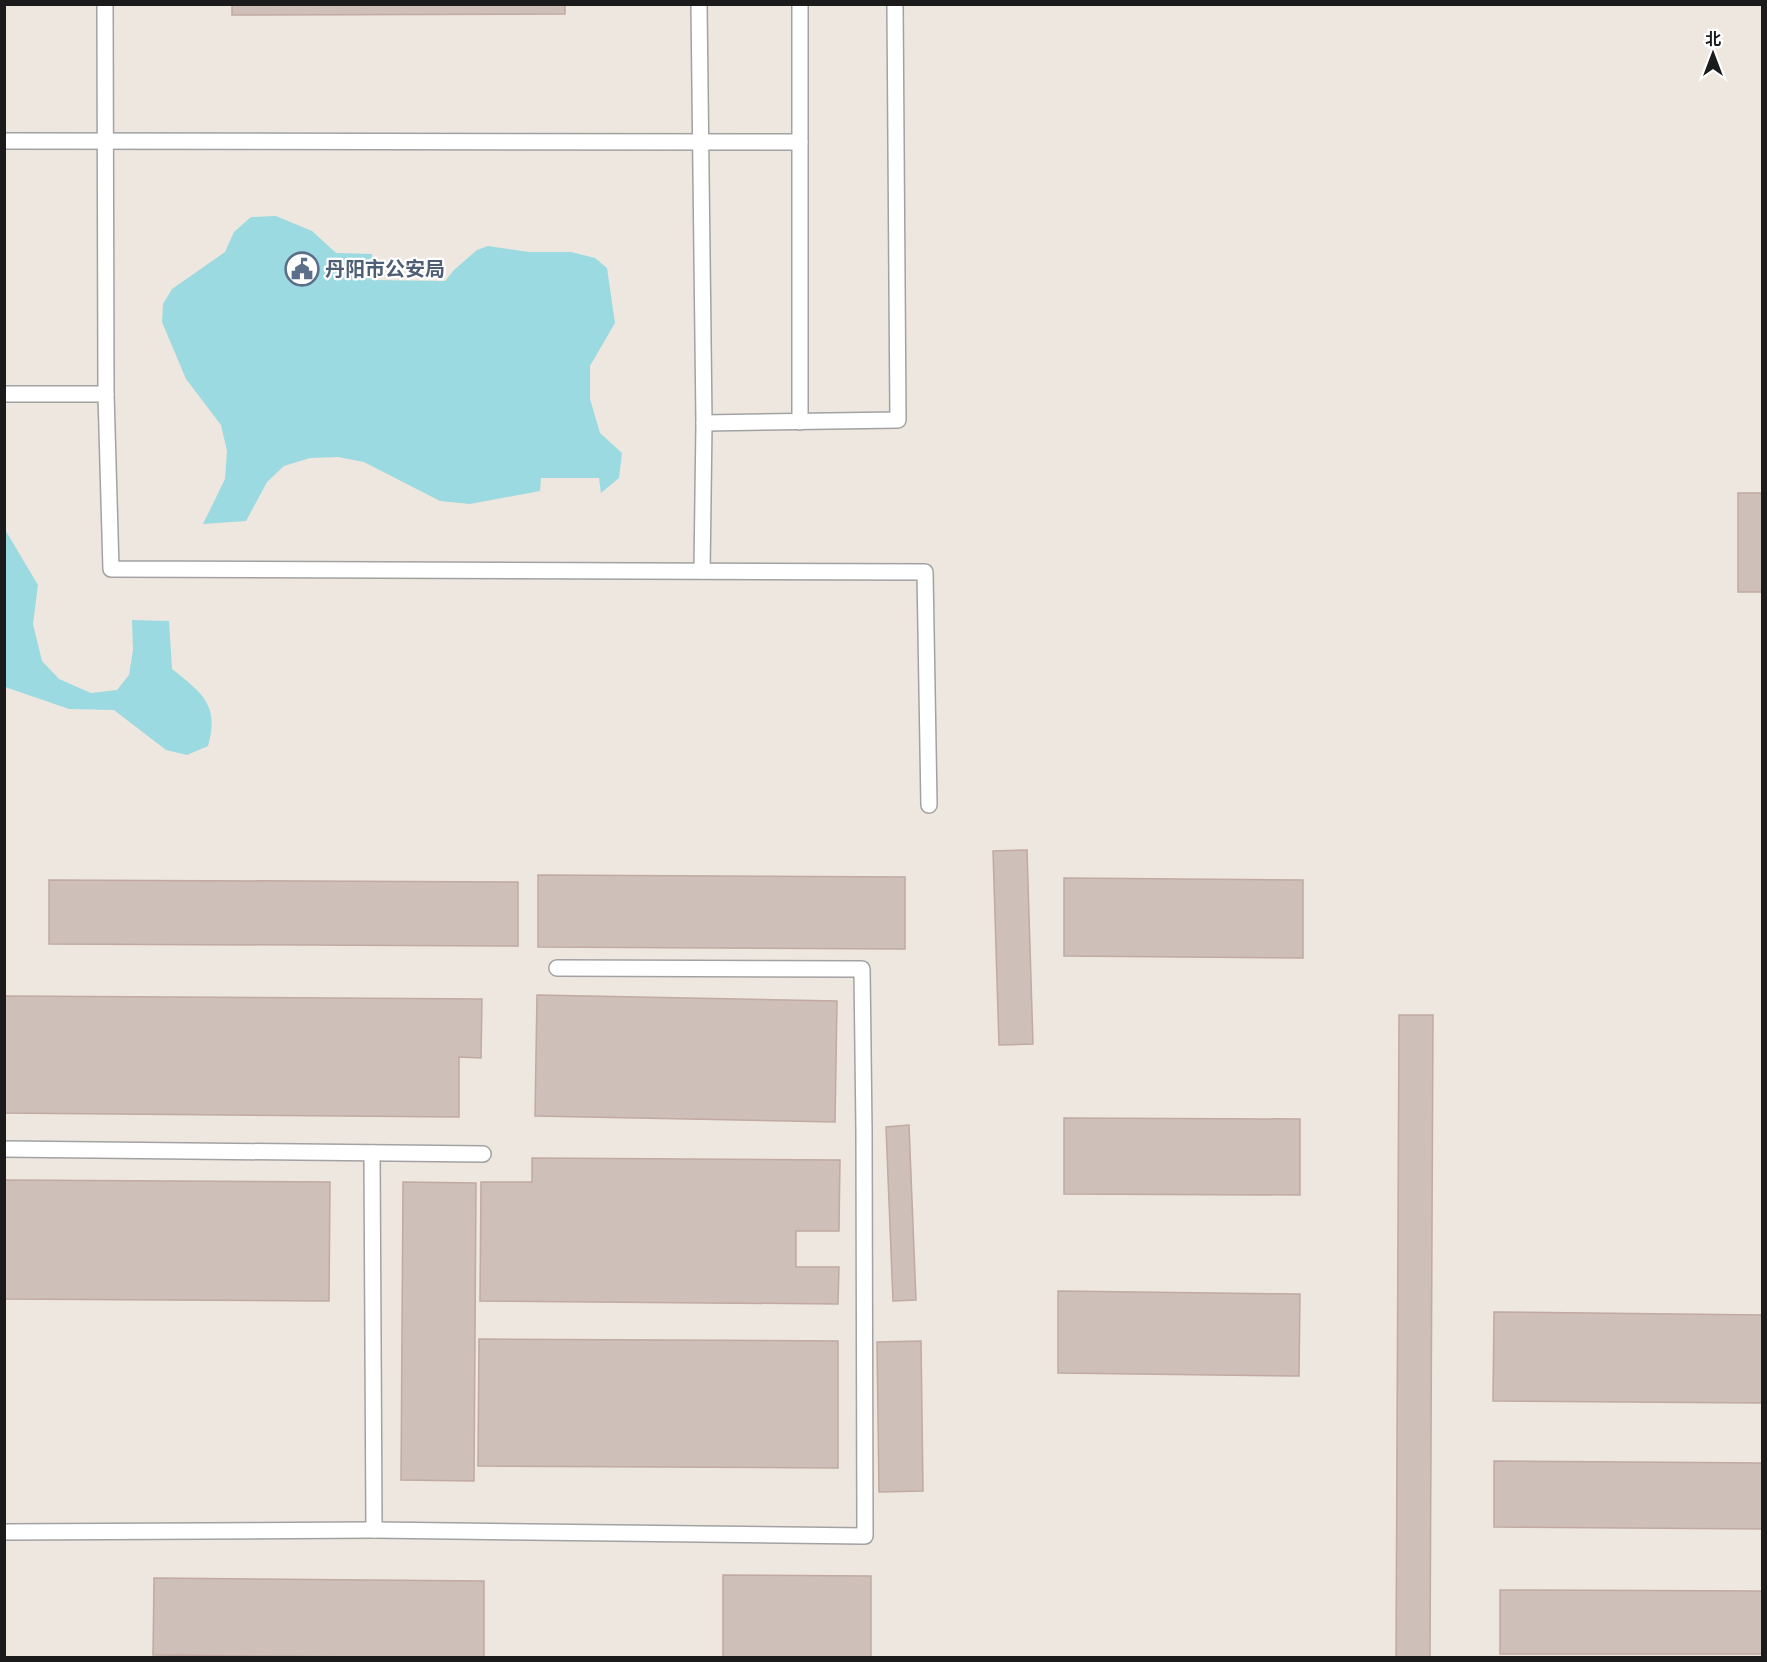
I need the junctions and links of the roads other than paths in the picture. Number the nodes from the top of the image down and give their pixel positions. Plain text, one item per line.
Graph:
1 (105, 4) edge
2 (699, 4) edge
3 (800, 4) edge
4 (895, 4) edge
5 (4, 141) edge
6 (105, 141) junction
7 (701, 142) junction
8 (800, 142) junction
9 (4, 394) edge
10 (106, 394) junction
11 (800, 422) junction
12 (704, 423) junction
13 (702, 571) junction
14 (929, 806) dead end
15 (557, 968) dead end
16 (4, 1149) edge
17 (372, 1153) junction
18 (483, 1154) dead end
19 (374, 1530) junction
20 (4, 1532) edge

1 - 6 lane
2 - 7 lane
3 - 8 lane
4 - 11 lane
5 - 6 lane
6 - 7 lane
6 - 10 lane
7 - 8 lane
7 - 12 lane
8 - 11 lane
9 - 10 lane
10 - 13 lane
11 - 12 lane
12 - 13 lane
13 - 14 lane
15 - 19 lane
16 - 17 lane
17 - 18 lane
17 - 19 lane
19 - 20 lane

